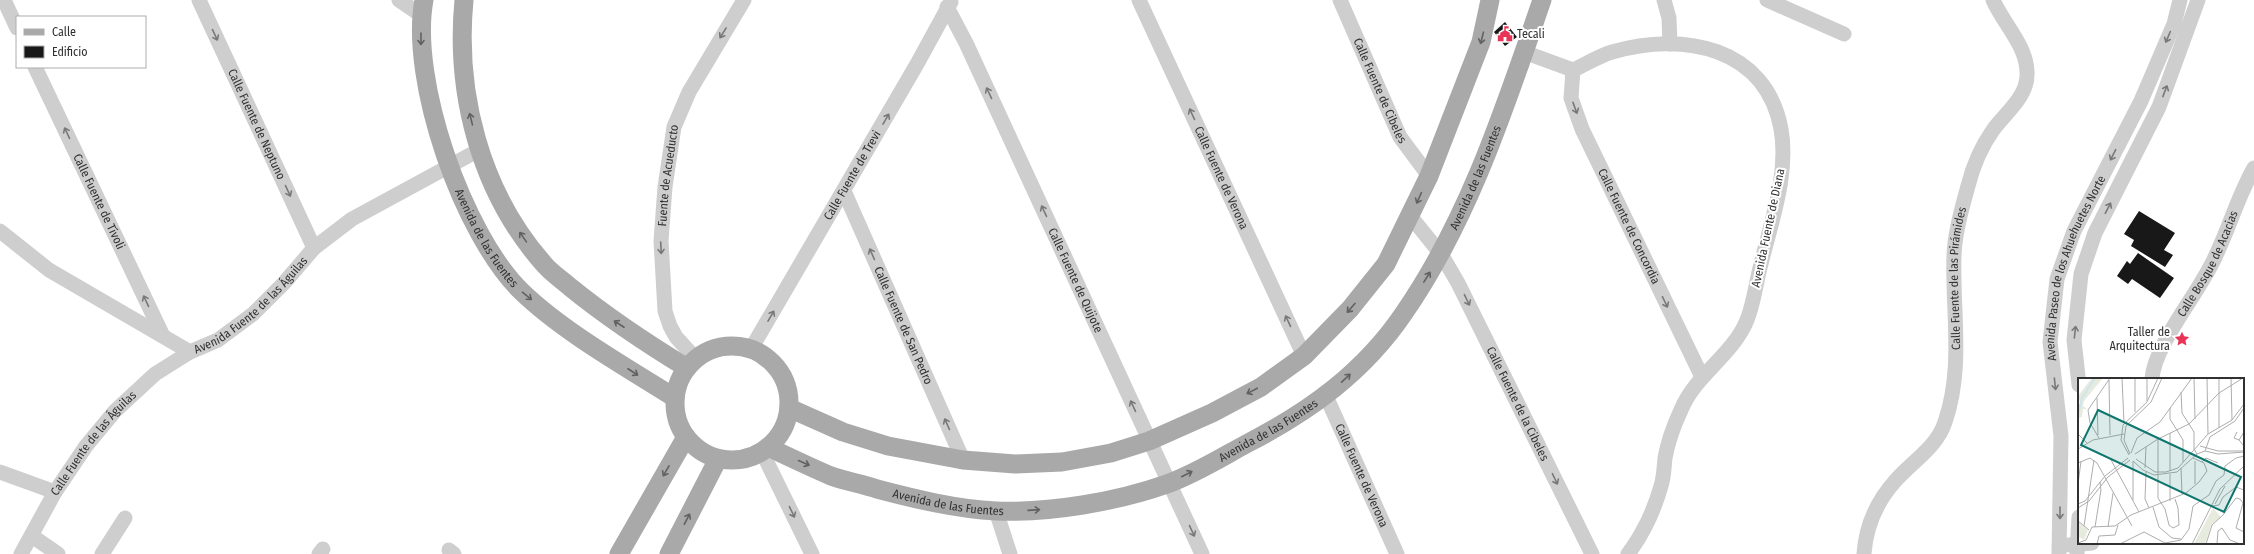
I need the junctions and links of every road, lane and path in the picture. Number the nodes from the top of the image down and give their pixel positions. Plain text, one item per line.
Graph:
1 (4, 0) edge
2 (199, 0) edge
3 (399, 0) edge
4 (464, 0) edge
5 (744, 0) edge
6 (1140, 0) edge
7 (1340, 0) edge
8 (1490, 0) edge
9 (1542, 0) edge
10 (1664, 0) edge
11 (1767, 0) edge
12 (1993, 0) edge
13 (2180, 0) edge
14 (2198, 0) edge
15 (949, 4) edge
16 (423, 7) edge
17 (16, 26) edge
18 (1844, 34) dead end
19 (1670, 44) junction
20 (1524, 52) junction
21 (35, 68) edge
22 (1573, 70) junction
23 (479, 150) junction
24 (450, 165) junction
25 (2254, 168) edge
26 (1429, 176) junction
27 (844, 191) junction
28 (1411, 217) junction
29 (0, 231) edge
30 (314, 248) junction
31 (1441, 254) junction
32 (163, 336) junction
33 (752, 349) junction
34 (190, 352) junction
35 (1304, 356) junction
36 (691, 364) junction
37 (1702, 377) junction
38 (2078, 378) edge
39 (2152, 378) edge
40 (1326, 396) junction
41 (675, 398) junction
42 (789, 408) junction
43 (686, 437) junction
44 (1150, 441) junction
45 (765, 450) junction
46 (718, 459) junction
47 (963, 460) junction
48 (0, 472) edge
49 (1169, 484) junction
50 (55, 492) junction
51 (996, 511) junction
52 (125, 518) dead end
53 (2078, 534) edge
54 (32, 536) junction
55 (2090, 544) edge
56 (2060, 549) edge
57 (2077, 550) edge
58 (21, 554) edge
59 (58, 554) edge
60 (102, 554) edge
61 (619, 554) edge
62 (669, 554) edge
63 (812, 554) edge
64 (1010, 554) edge
65 (1202, 554) edge
66 (1397, 554) edge
67 (1592, 554) edge
68 (1628, 554) edge
69 (1864, 554) edge

1 - 17 street
2 -> 30 street, Calle Fuente de Neptuno
3 - 16 street
23 -> 4 main road
5 -> 36 street, Fuente de Acueducto
35 -> 6 street, Calle Fuente de Verona
7 - 26 street, Calle Fuente de Cibeles
8 -> 26 main road
9 - 20 main road, Avenida de las Fuentes
10 - 19 street
11 - 18 street
12 - 69 street, Calle Fuente de las Pirámides
13 -> 56 street, Avenida Paseo de los Ahuehuetes Norte
38 -> 14 street, Avenida Paseo de los Ahuehuetes Norte
27 -> 15 street, Calle Fuente de Trevi
44 -> 15 street, Calle Fuente de Quijote
16 -> 24 main road, Avenida de las Fuentes
19 - 22 street, Avenida Fuente de Diana
19 - 37 street, Avenida Fuente de Diana
20 - 22 street
20 - 31 main road, Avenida de las Fuentes
32 -> 21 street, Calle Fuente de Tívoli
22 -> 37 street, Calle Fuente de Concordia
23 - 24 street, Avenida Fuente de las Águilas
36 -> 23 main road
24 - 30 street, Avenida Fuente de las Águilas
24 -> 41 main road, Avenida de las Fuentes
25 - 39 street, Calle Bosque de Acacias
26 -> 28 main road
33 -> 27 street, Calle Fuente de Trevi
47 -> 27 street, Calle Fuente de San Pedro
28 - 31 street, Calle Fuente de la Cibeles
28 -> 35 main road
29 - 32 street, Avenida Fuente de las Águilas
30 - 34 street, Avenida Fuente de las Águilas
40 -> 31 main road, Avenida de las Fuentes
31 -> 67 street, Calle Fuente de la Cibeles
32 - 34 street, Avenida Fuente de las Águilas
33 - 36 main road
33 - 42 main road
34 - 50 street, Calle Fuente de las Águilas
35 -> 44 main road
36 - 41 main road
37 - 68 street, Avenida Fuente de Diana
49 -> 40 main road, Avenida de las Fuentes
40 - 66 street, Calle Fuente de Verona
41 - 43 main road
42 - 45 main road
42 - 47 main road
43 - 46 main road
43 -> 61 main road
44 - 47 main road
44 - 49 street, Calle Fuente de Quijote
45 - 46 main road
45 -> 51 main road, Avenida de las Fuentes
45 -> 63 street
62 -> 46 main road
48 - 50 street
51 -> 49 main road, Avenida de las Fuentes
49 -> 65 street, Calle Fuente de Quijote
50 - 54 street, Calle Fuente de las Águilas
51 - 64 street
52 - 60 street
53 - 57 street
54 - 58 street, Calle Fuente de las Águilas
54 - 59 street
55 - 57 street
56 - 57 street

